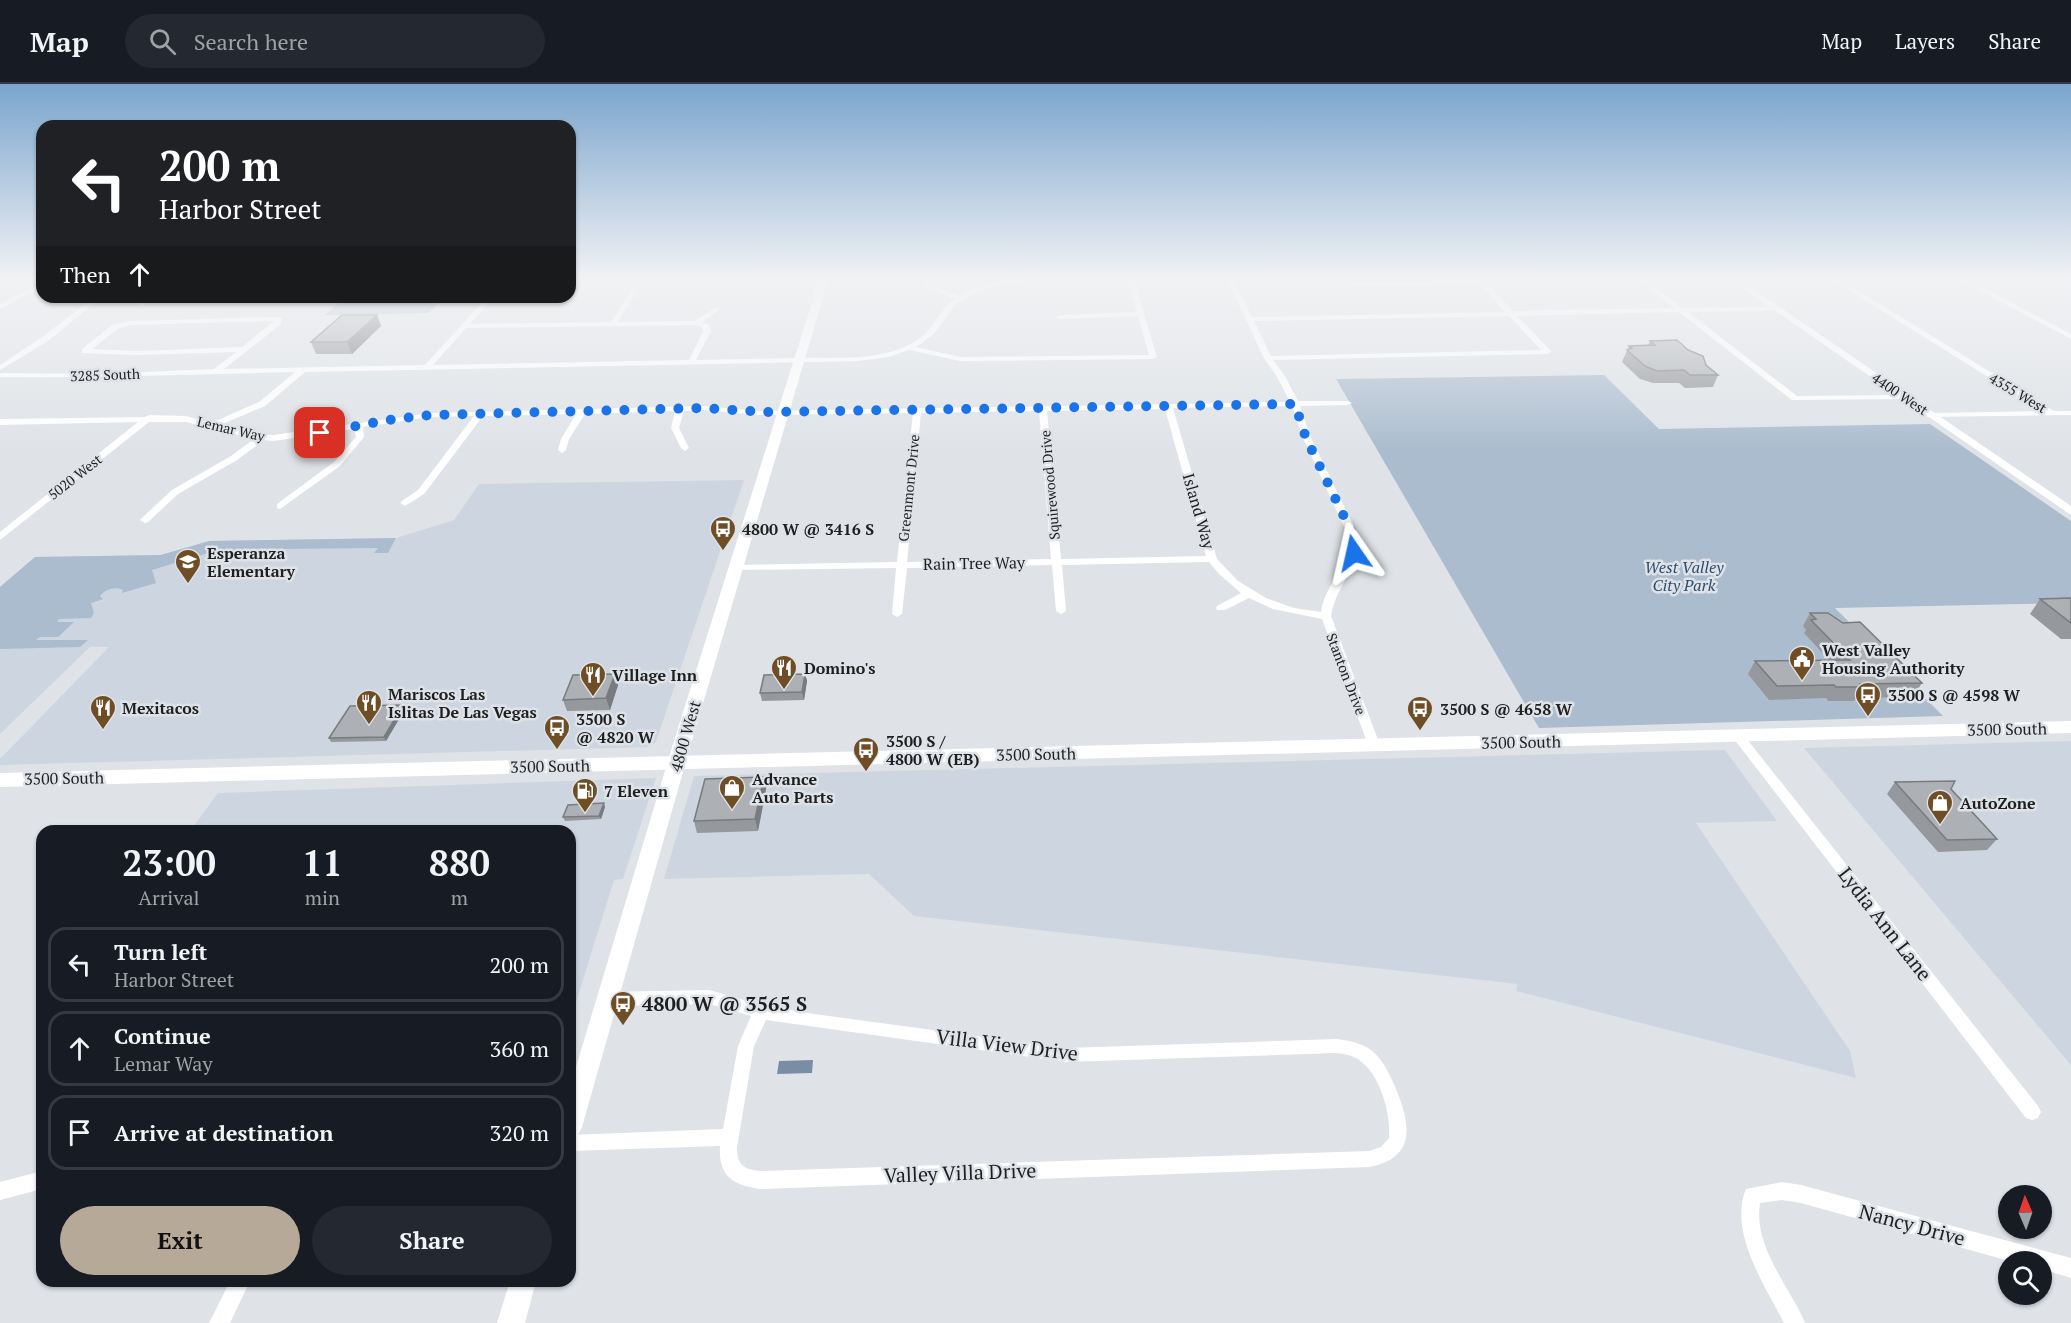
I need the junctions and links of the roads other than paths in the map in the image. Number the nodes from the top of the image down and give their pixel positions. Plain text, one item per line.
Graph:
1 (50, 335) edge
2 (106, 335) edge
3 (261, 335) edge
4 (457, 335) edge
5 (705, 335) edge
6 (807, 335) edge
7 (928, 335) edge
8 (1146, 335) edge
9 (1257, 335) edge
10 (1532, 335) edge
11 (1712, 335) edge
12 (1814, 335) edge
13 (1926, 335) edge
14 (908, 348) junction
15 (244, 349) junction
16 (1268, 358) junction
17 (799, 361) junction
18 (691, 363) junction
19 (0, 368) edge
20 (426, 368) junction
21 (302, 370) junction
22 (216, 371) junction
23 (0, 375) edge
24 (1904, 397) junction
25 (1348, 403) dead end
26 (1295, 404) junction
27 (1168, 406) junction
28 (1043, 408) junction
29 (680, 409) junction
30 (917, 410) junction
31 (582, 411) junction
32 (783, 412) junction
33 (2052, 413) junction
34 (2071, 413) edge
35 (480, 414) junction
36 (1930, 415) junction
37 (149, 418) junction
38 (0, 422) edge
39 (214, 425) junction
40 (358, 425) junction
41 (261, 438) junction
42 (685, 448) dead end
43 (562, 450) dead end
44 (405, 503) dead end
45 (280, 506) dead end
46 (2071, 511) edge
47 (145, 520) dead end
48 (0, 537) edge
49 (1212, 559) junction
50 (1058, 562) junction
51 (901, 565) junction
52 (736, 568) junction
53 (1248, 594) junction
54 (1221, 608) dead end
55 (1061, 611) dead end
56 (897, 614) dead end
57 (1326, 616) junction
58 (2071, 728) edge
59 (1738, 736) junction
60 (1374, 745) junction
61 (677, 763) junction
62 (0, 780) edge
63 (609, 999) junction
64 (761, 1012) junction
65 (576, 1107) edge
66 (2032, 1112) dead end
67 (730, 1137) junction
68 (576, 1143) edge
69 (1384, 1154) joint
70 (36, 1182) edge
71 (0, 1191) edge
72 (2071, 1268) edge
73 (237, 1287) edge
74 (522, 1287) edge
75 (219, 1323) edge
76 (511, 1323) edge
77 (1795, 1323) edge

1 - 19 street
2 - 15 street
3 - 15 street
4 - 20 street
5 - 18 street
6 - 17 main road, 4800 West
7 - 14 street
8 - 14 street
9 - 16 street, Stanton Drive
10 - 16 street
11 - 24 street
12 - 24 street, 4400 West
13 - 33 street, 4355 West
14 - 17 street, 3285 South
15 - 22 street
16 - 26 street, Stanton Drive
17 - 18 street, 3285 South
17 - 32 main road, 4800 West
18 - 20 street, 3285 South
20 - 21 street, 3285 South
21 - 22 street, 3285 South
21 - 39 street
22 - 23 street, 3285 South
24 - 36 street, 4400 West
25 - 26 street, Lemar Way
26 - 27 street, Lemar Way
26 - 57 street, Stanton Drive
27 - 28 street, Lemar Way
27 - 49 street, Island Way
28 - 30 street, Lemar Way
28 - 50 street, Squirewood Drive
29 - 31 street, Lemar Way
29 - 32 street, Lemar Way
29 - 42 street
30 - 32 street, Lemar Way
30 - 51 street, Greenmont Drive
31 - 35 street, Lemar Way
31 - 43 street
32 - 52 main road, 4800 West
33 - 34 street
33 - 36 street
35 - 40 street, Lemar Way
35 - 44 street
36 - 46 street, 4400 West
37 - 38 street, Lemar Way
37 - 39 street, Lemar Way
37 - 48 street, 5020 West
39 - 41 street, Lemar Way
40 - 41 street, Lemar Way
40 - 45 street
41 - 47 street
49 - 50 street, Rain Tree Way
49 - 53 street, Island Way
50 - 51 street, Rain Tree Way
50 - 55 street, Squirewood Drive
51 - 52 street, Rain Tree Way
51 - 56 street, Greenmont Drive
52 - 61 main road, 4800 West
53 - 54 street
53 - 57 street, Island Way
57 - 60 street, Stanton Drive
58 - 59 main road, 3500 South
59 - 60 main road, 3500 South
59 - 66 street, Lydia Ann Lane
60 - 61 main road, 3500 South
61 - 62 main road, 3500 South
61 - 63 main road, 4800 West
63 - 64 street, Villa View Drive
63 - 65 main road, 4800 West
64 - 67 street, Valley Villa Drive
64 - 69 street, Villa View Drive
67 - 68 street
67 - 69 street, Valley Villa Drive
70 - 71 street
72 - 77 street, Nancy Drive
73 - 75 street
74 - 76 main road

